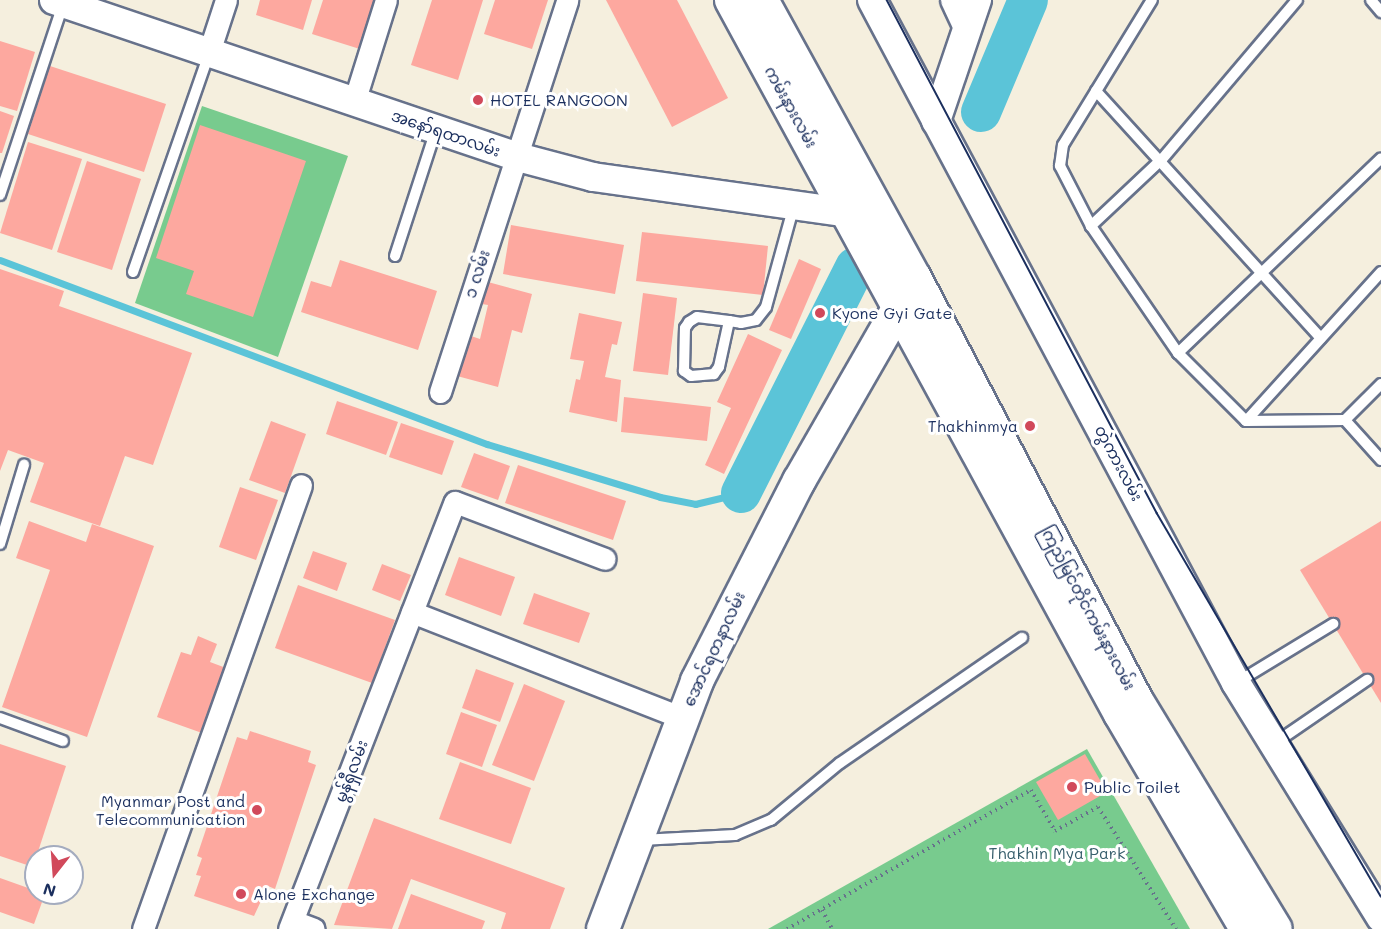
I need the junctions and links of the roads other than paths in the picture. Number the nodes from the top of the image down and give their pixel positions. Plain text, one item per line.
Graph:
1 (226, 0) edge
2 (386, 0) edge
3 (567, 0) edge
4 (731, 0) edge
5 (762, 0) edge
6 (872, 0) edge
7 (951, 0) edge
8 (976, 0) edge
9 (1152, 0) edge
10 (1297, 0) edge
11 (1371, 0) edge
12 (61, 1) edge
13 (1381, 12) edge
14 (964, 28) junction
15 (209, 52) junction
16 (1096, 91) junction
17 (354, 102) junction
18 (936, 121) junction
19 (436, 130) junction
20 (514, 156) junction
21 (1381, 158) edge
22 (1162, 159) junction
23 (0, 195) edge
24 (794, 204) junction
25 (861, 209) junction
26 (1091, 226) junction
27 (395, 256) dead end
28 (133, 272) dead end
29 (1381, 272) edge
30 (1260, 274) junction
31 (915, 278) junction
32 (898, 309) junction
33 (729, 321) junction
34 (1321, 338) junction
35 (1178, 353) junction
36 (1381, 384) edge
37 (440, 392) dead end
38 (1345, 420) junction
39 (1246, 421) junction
40 (1381, 460) edge
41 (24, 465) dead end
42 (301, 485) dead end
43 (0, 507) edge
44 (11, 511) junction
45 (0, 544) edge
46 (605, 558) dead end
47 (412, 612) junction
48 (1333, 624) dead end
49 (1022, 638) dead end
50 (1367, 680) dead end
51 (1236, 683) junction
52 (0, 718) edge
53 (682, 718) junction
54 (63, 741) dead end
55 (1273, 744) junction
56 (634, 841) junction
57 (1381, 918) edge
58 (291, 925) edge
59 (143, 929) edge
60 (314, 929) edge
61 (603, 929) edge
62 (1246, 929) edge
63 (1276, 929) edge

1 - 15 street
2 - 17 street
3 - 20 street, ၁ လမ်း
4 - 25 main road, ကမ်းနားလမ်း
5 - 25 main road, ကမ်းနားလမ်း
6 - 18 main road, တွဲကားလမ်း
7 - 14 street
8 - 14 main road
9 - 16 lane
10 - 22 lane
11 - 13 lane
12 - 15 main road, အနော်ရထာလမ်း
12 - 23 lane
14 - 18 main road
15 - 17 main road, အနော်ရထာလမ်း
15 - 28 lane
16 - 22 lane
16 - 26 lane
17 - 19 main road, အနော်ရထာလမ်း
18 - 51 main road, တွဲကားလမ်း
19 - 20 main road, အနော်ရထာလမ်း
19 - 27 lane
20 - 24 main road, အနော်ရထာလမ်း
20 - 37 street, ၁ လမ်း
21 - 30 lane
22 - 26 lane
22 - 30 lane
24 - 25 main road, အနော်ရထာလမ်း
24 - 33 lane
25 - 31 main road, ကမ်းနားလမ်း
25 - 32 main road, ကမ်းနားလမ်း
26 - 35 lane
29 - 34 lane
30 - 34 lane
30 - 35 lane
31 - 32 main road, အောင်ရတနာလမ်း
31 - 63 main road, ကြည်မြင်တိုင်ကမ်းနားလမ်း
32 - 53 main road, အောင်ရတနာလမ်း
32 - 62 main road, ကြည်မြင်တိုင်ကမ်းနားလမ်း
33 - 33 lane
34 - 39 lane
35 - 39 lane
36 - 38 lane
38 - 39 lane
38 - 40 lane
41 - 44 lane
42 - 59 street
43 - 44 lane
44 - 45 lane
46 - 47 street, မွန်ရှီလမ်း
47 - 53 street
47 - 58 street, မွန်ရှီလမ်း
48 - 51 lane
49 - 56 lane
50 - 55 lane
51 - 55 main road, တွဲကားလမ်း
52 - 54 lane
53 - 56 main road, အောင်ရတနာလမ်း
55 - 57 main road, တွဲကားလမ်း
56 - 61 main road, အောင်ရတနာလမ်း
58 - 60 street

